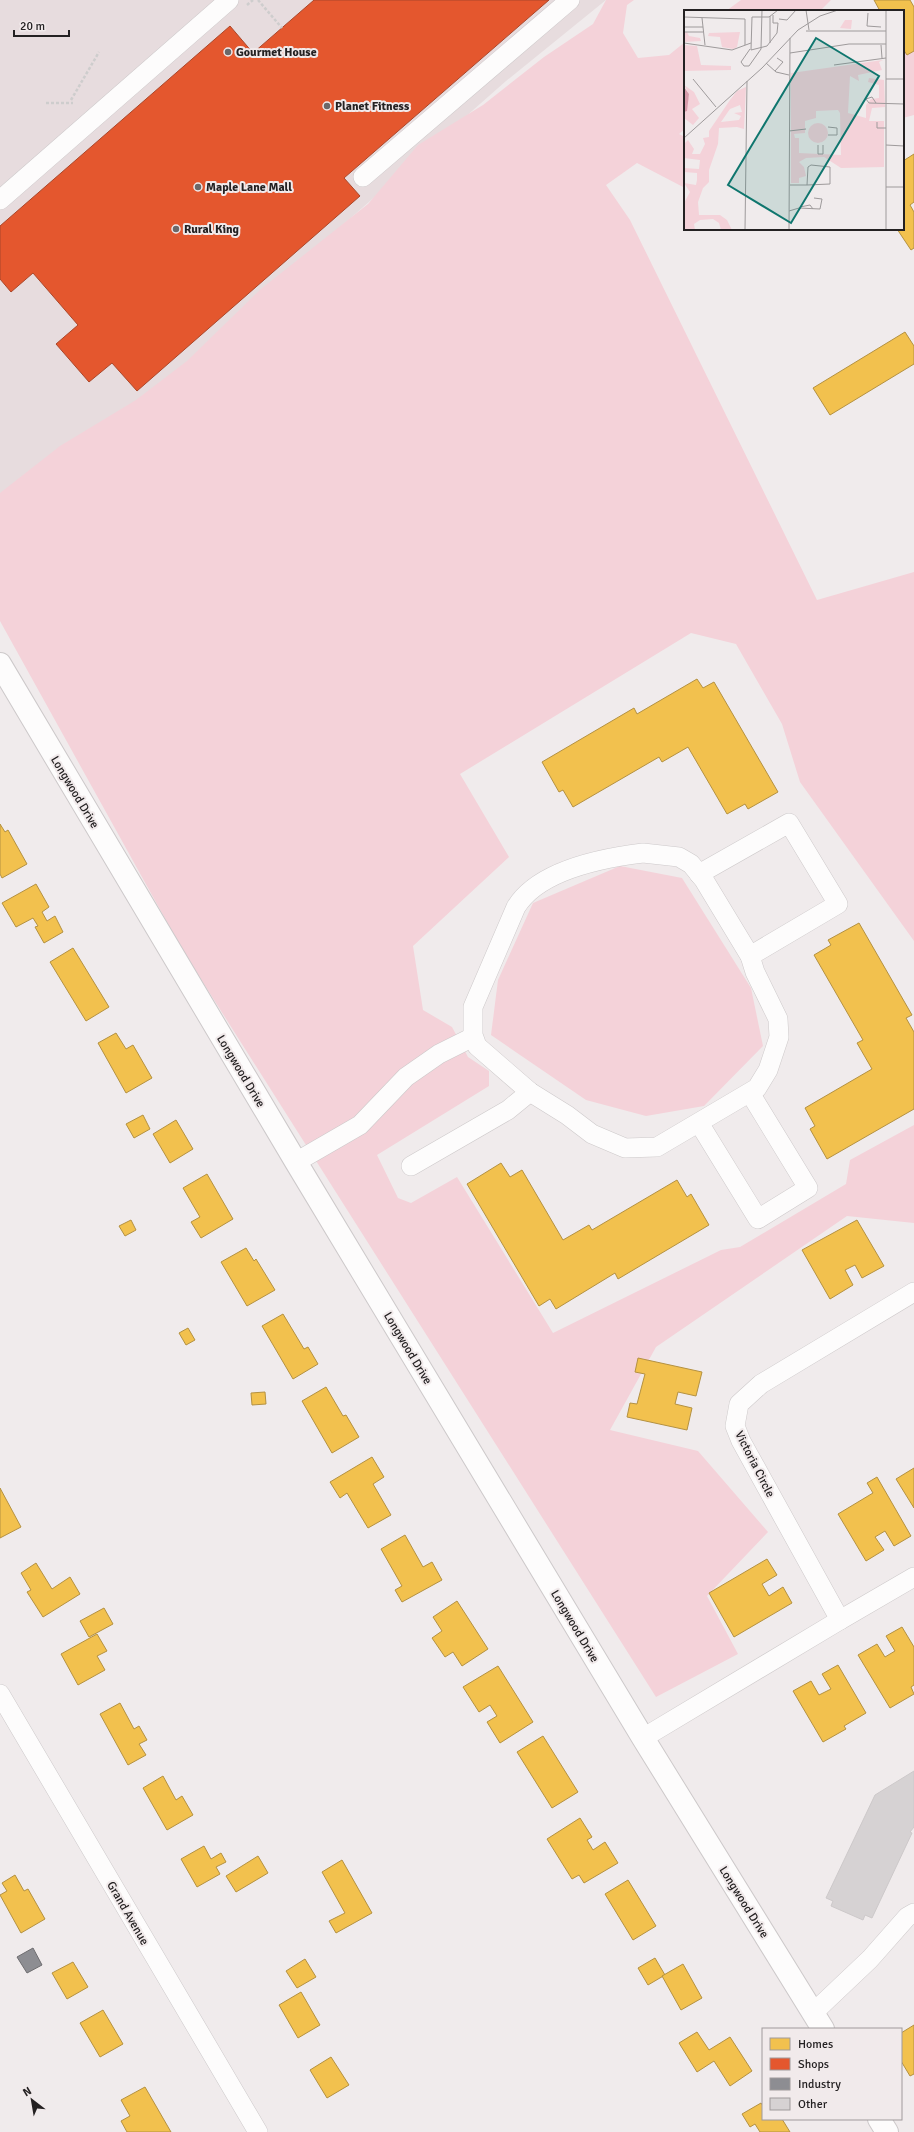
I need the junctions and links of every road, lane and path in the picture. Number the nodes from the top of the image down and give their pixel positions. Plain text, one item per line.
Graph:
1 (229, 0) edge
2 (258, 0) edge
3 (570, 0) edge
4 (282, 28) dead end
5 (99, 52) dead end
6 (46, 103) dead end
7 (363, 177) dead end
8 (0, 200) edge
9 (0, 664) edge
10 (699, 874) junction
11 (750, 956) junction
12 (473, 1037) junction
13 (530, 1092) junction
14 (750, 1093) junction
15 (699, 1123) junction
16 (296, 1162) junction
17 (411, 1166) dead end
18 (914, 1292) edge
19 (914, 1576) edge
20 (840, 1620) junction
21 (0, 1694) edge
22 (643, 1738) junction
23 (914, 1899) edge
24 (910, 1915) edge
25 (818, 2021) edge
26 (880, 2120) edge
27 (258, 2132) edge
28 (887, 2132) edge

1 - 8 street
2 - 4 path
3 - 7 street
5 - 6 path
9 - 16 main road, Longwood Drive
10 - 11 street
10 - 11 street
10 - 12 street
11 - 14 street
12 - 13 street
12 - 16 street
13 - 15 street
13 - 17 street
14 - 15 street
14 - 15 street
16 - 22 main road, Longwood Drive
18 - 20 street, Victoria Circle
19 - 20 street
20 - 22 street
21 - 27 street, Grand Avenue
22 - 25 main road, Longwood Drive
23 - 24 street
24 - 25 street
26 - 28 main road

